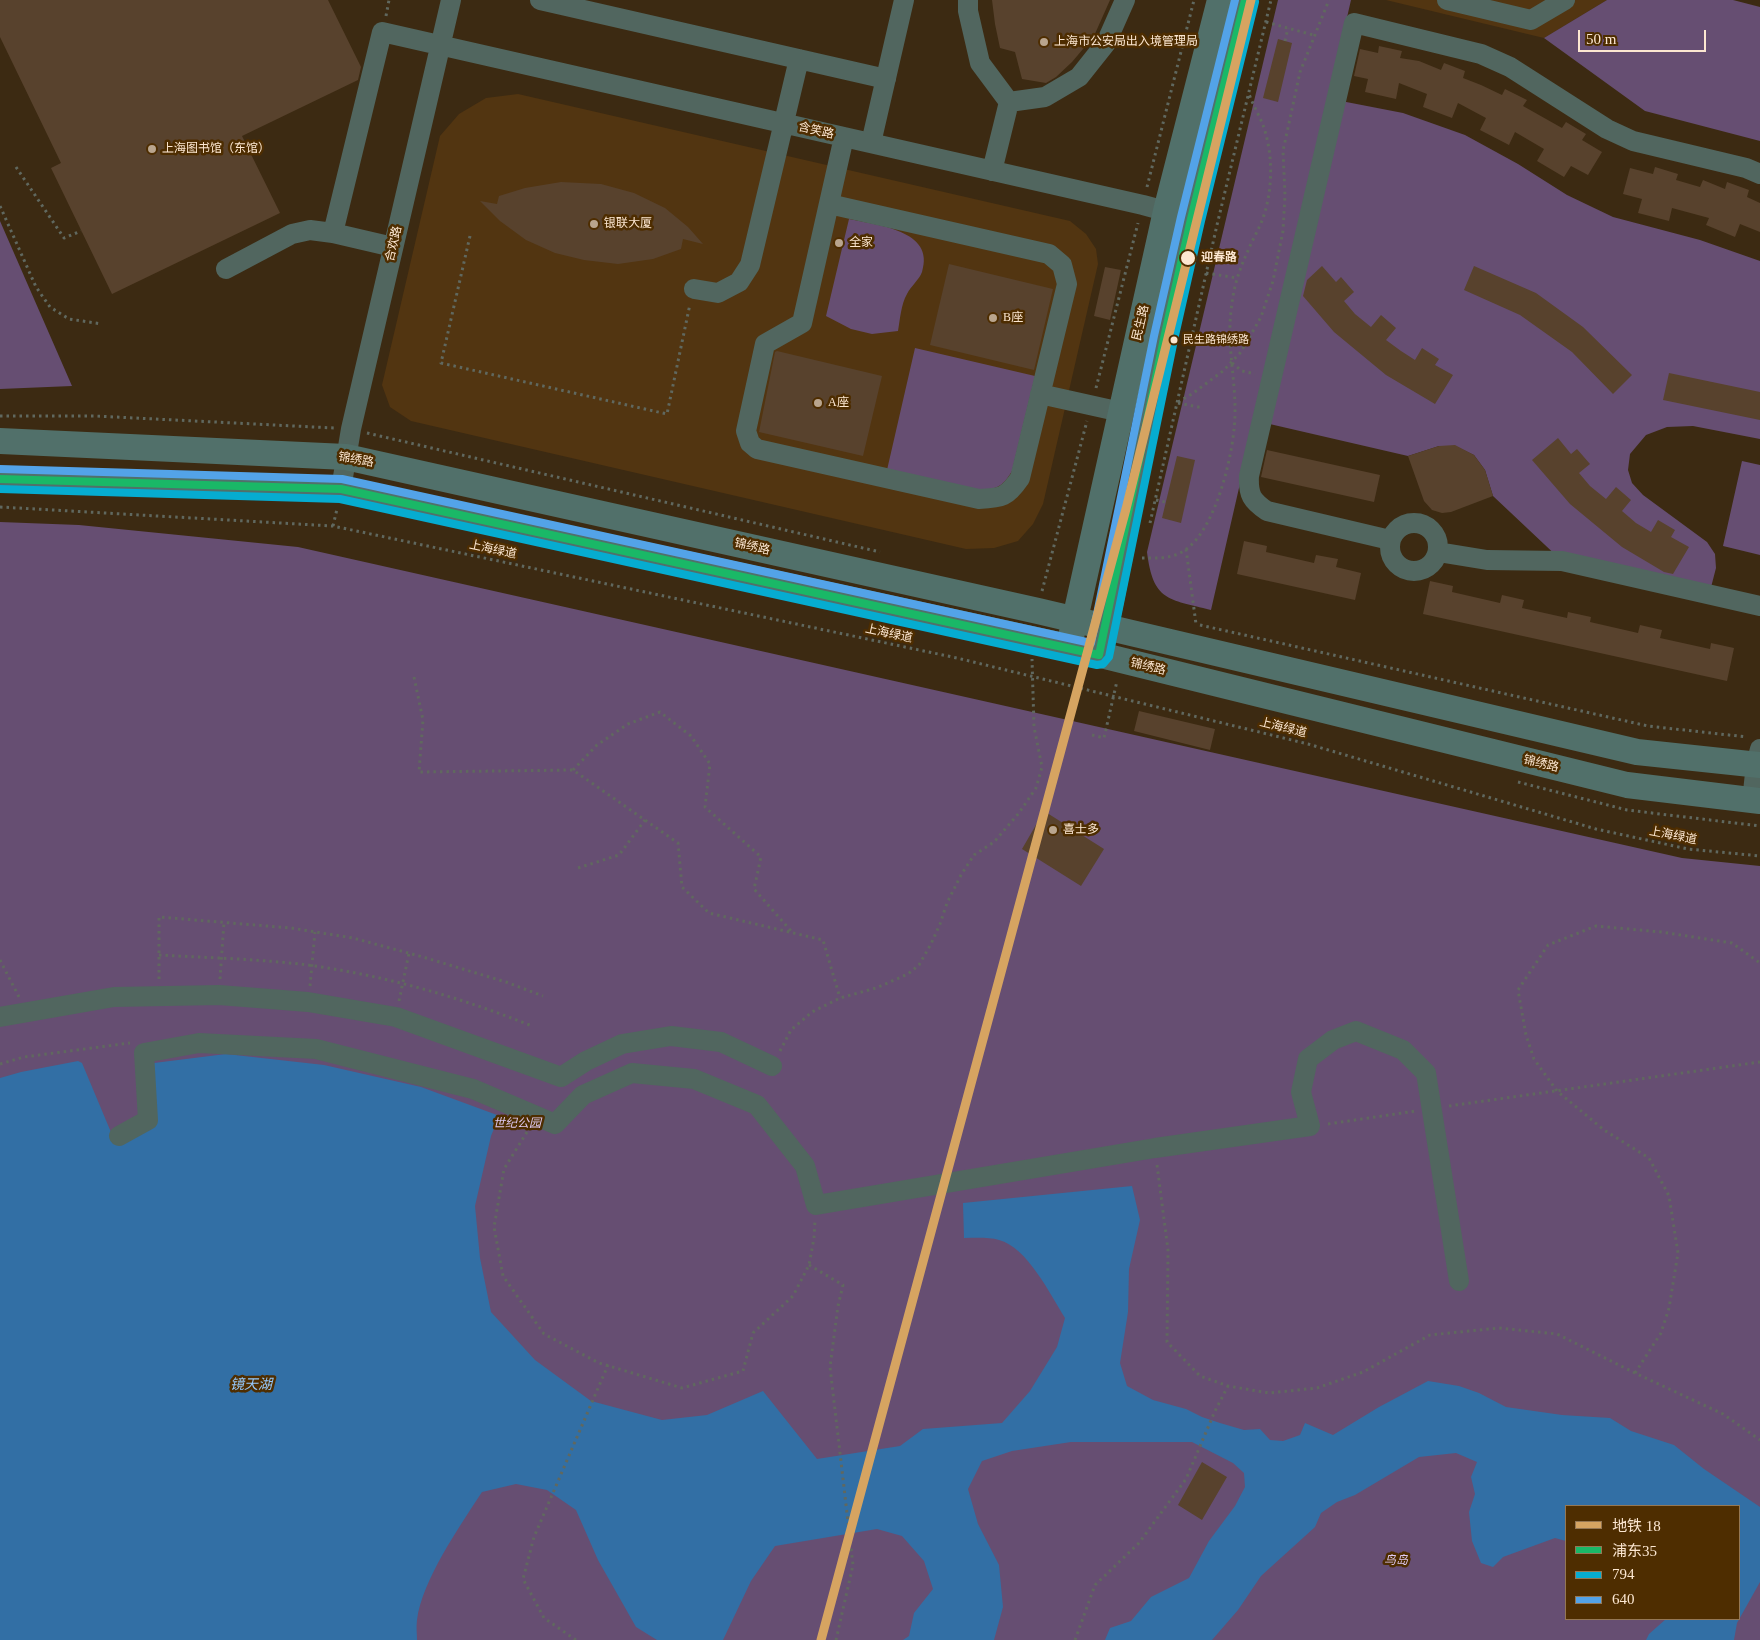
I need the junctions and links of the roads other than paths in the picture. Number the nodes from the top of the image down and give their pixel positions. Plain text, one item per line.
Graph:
1 (451, 0) edge
2 (540, 0) edge
3 (904, 0) edge
4 (968, 0) edge
5 (1125, 0) edge
6 (1220, 0) edge
7 (1245, 0) edge
8 (1447, 0) edge
9 (1565, 0) edge
10 (440, 46) junction
11 (799, 59) junction
12 (886, 79) junction
13 (1009, 102) junction
14 (785, 124) junction
15 (844, 137) junction
16 (871, 144) junction
17 (992, 171) junction
18 (1760, 174) edge
19 (829, 204) junction
20 (1154, 208) junction
21 (1191, 219) junction
22 (333, 232) junction
23 (393, 247) junction
24 (226, 269) dead end
25 (694, 289) road end
26 (1040, 394) junction
27 (1121, 412) junction
28 (0, 441) edge
29 (346, 457) junction
30 (0, 479) edge
31 (341, 488) junction
32 (1390, 540) junction
33 (1438, 552) junction
34 (1760, 606) edge
35 (1074, 620) junction
36 (1106, 628) junction
37 (1068, 647) junction
38 (1112, 665) junction
39 (1759, 759) edge
40 (1756, 801) edge
41 (0, 1017) edge
42 (772, 1066) road end
43 (119, 1136) dead end
44 (1459, 1281) dead end

1 - 10 street, 合欢路
2 - 11 street
3 - 12 street
4 - 13 street
5 - 13 street
6 - 20 main road, 民生路
7 - 21 main road, 民生路
8 - 9 street
10 - 14 street, 含笑路
10 - 22 street, 含笑路
10 - 23 street, 合欢路
11 - 12 street
11 - 14 street
12 - 16 street
13 - 17 street
14 - 15 street, 含笑路
14 - 25 street
15 - 16 street, 含笑路
15 - 19 street
16 - 17 street, 含笑路
17 - 20 street, 含笑路
18 - 32 street
19 - 26 street
19 - 26 street
20 - 21 street, 含笑路
20 - 27 main road, 民生路
21 - 36 main road, 民生路
22 - 23 street
22 - 24 street
23 - 29 street, 合欢路
26 - 27 street
27 - 35 main road, 民生路
28 - 29 main road, 锦绣路
29 - 31 street, 合欢路
29 - 35 main road, 锦绣路
30 - 31 main road, 锦绣路
31 - 37 main road, 锦绣路
32 - 33 street
32 - 33 street
33 - 34 street
35 - 36 main road, 锦绣路
35 - 37 main road, 民生路
36 - 38 main road, 民生路
36 - 39 main road, 锦绣路
37 - 38 main road, 锦绣路
38 - 40 main road, 锦绣路
39 - 40 street
41 - 42 street
43 - 44 street

